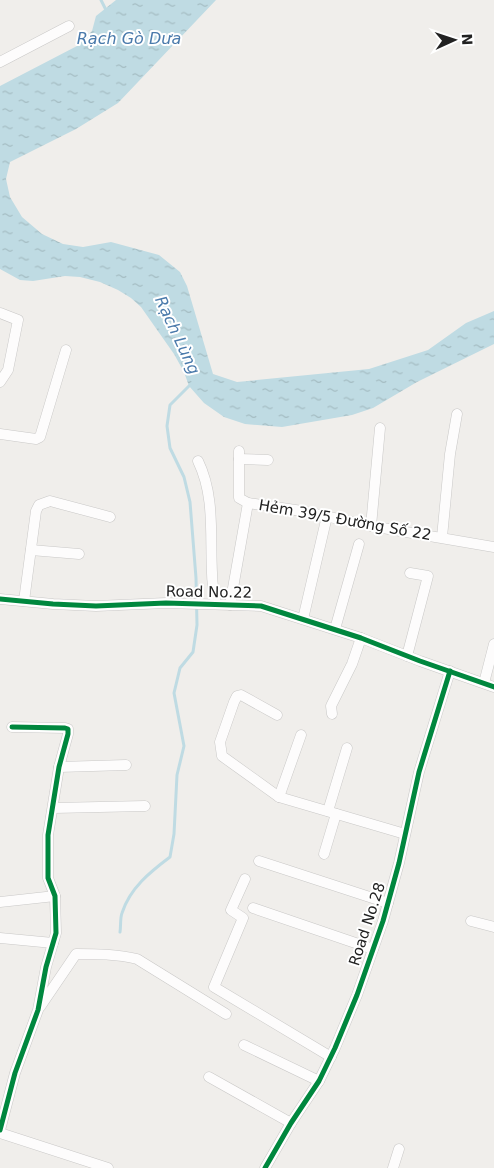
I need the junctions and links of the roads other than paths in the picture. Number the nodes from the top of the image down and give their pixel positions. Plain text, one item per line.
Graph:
1 (69, 26) dead end
2 (0, 62) edge
3 (0, 313) edge
4 (66, 350) dead end
5 (0, 381) edge
6 (457, 414) dead end
7 (380, 428) dead end
8 (0, 434) edge
9 (198, 460) dead end
10 (268, 460) dead end
11 (248, 503) junction
12 (327, 516) junction
13 (110, 517) dead end
14 (372, 526) junction
15 (442, 537) junction
16 (359, 544) dead end
17 (494, 547) edge
18 (31, 550) junction
19 (79, 554) dead end
20 (410, 573) dead end
21 (0, 599) edge
22 (24, 601) junction
23 (212, 604) junction
24 (230, 605) junction
25 (303, 619) junction
26 (334, 629) junction
27 (361, 638) junction
28 (494, 644) edge
29 (407, 656) junction
30 (450, 671) junction
31 (489, 685) edge
32 (332, 714) dead end
33 (277, 715) dead end
34 (12, 727) dead end
35 (302, 735) dead end
36 (347, 748) dead end
37 (126, 765) dead end
38 (60, 767) junction
39 (279, 797) junction
40 (145, 806) dead end
41 (54, 808) junction
42 (332, 812) junction
43 (405, 834) junction
44 (324, 854) dead end
45 (259, 862) dead end
46 (245, 879) dead end
47 (55, 896) junction
48 (0, 902) edge
49 (388, 903) junction
50 (253, 908) dead end
51 (471, 921) dead end
52 (494, 928) edge
53 (0, 938) edge
54 (53, 943) junction
55 (373, 949) junction
56 (38, 1010) junction
57 (226, 1014) dead end
58 (244, 1044) dead end
59 (331, 1057) junction
60 (209, 1077) dead end
61 (319, 1081) junction
62 (291, 1123) junction
63 (0, 1132) edge
64 (399, 1149) dead end
65 (108, 1168) edge
66 (265, 1168) edge
67 (393, 1168) edge

1 - 2 street
3 - 5 street
4 - 8 street
6 - 15 street, Hẻm 39/5 Đường Số 22
7 - 14 street
9 - 23 street
10 - 11 street
11 - 12 street, Hẻm 39/5 Đường Số 22
11 - 24 street
12 - 14 street, Hẻm 39/5 Đường Số 22
12 - 25 street
13 - 18 street
14 - 15 street, Hẻm 39/5 Đường Số 22
15 - 17 street, Hẻm 39/5 Đường Số 22
16 - 26 street
18 - 19 street
18 - 22 street
20 - 29 street
21 - 22 street, Road No.22
22 - 23 street, Road No.22
23 - 24 street, Road No.22
24 - 25 street, Road No.22
25 - 26 street, Road No.22
26 - 27 street, Road No.22
27 - 29 street, Road No.22
27 - 32 street
28 - 31 street
29 - 30 street, Road No.22
30 - 31 street, Road No.22
30 - 43 street, Road No.28
33 - 39 street
34 - 38 street
35 - 39 street
36 - 42 street
37 - 38 street
38 - 41 street
39 - 42 street
40 - 41 street
41 - 47 street
42 - 43 street
42 - 44 street
43 - 49 street, Road No.28
45 - 49 street
46 - 59 street
47 - 48 street
47 - 54 street
49 - 55 street, Road No.28
50 - 55 street
51 - 52 street
53 - 54 street
54 - 56 street
55 - 59 street, Road No.28
56 - 57 street
56 - 63 street
58 - 61 street
59 - 61 street, Road No.28
60 - 62 street
61 - 62 street, Road No.28
62 - 66 street, Road No.28
63 - 65 street
64 - 67 street

